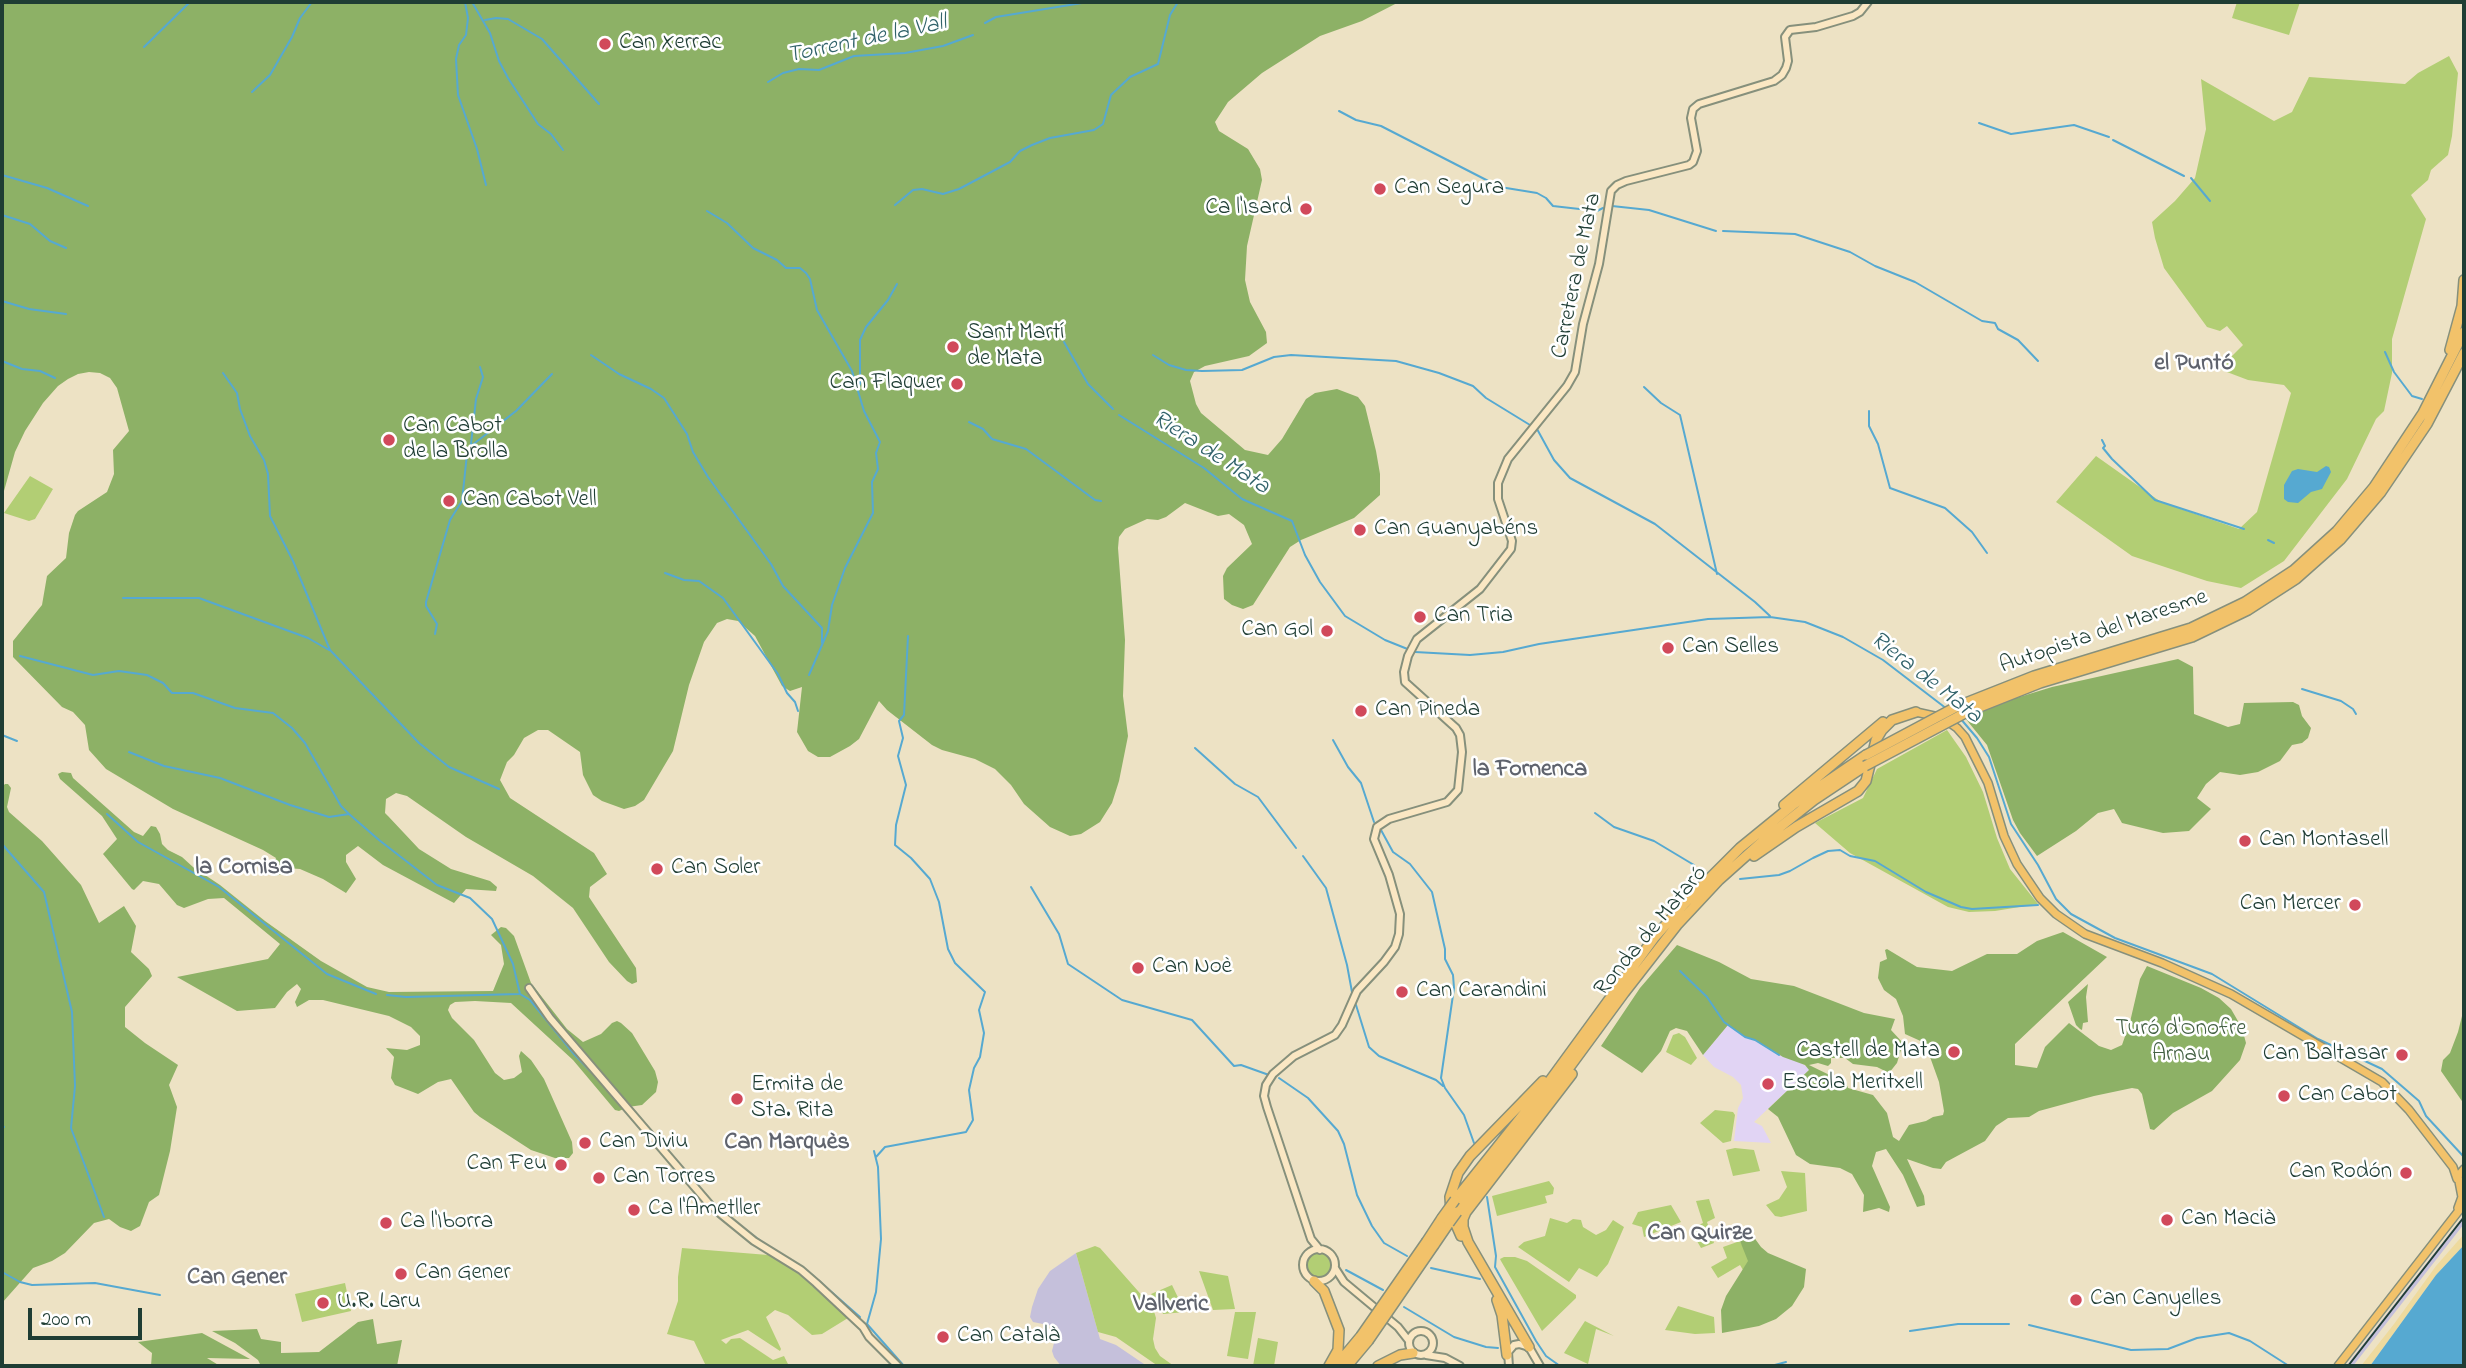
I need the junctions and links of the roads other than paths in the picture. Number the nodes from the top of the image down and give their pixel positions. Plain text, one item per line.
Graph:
1 (1868, 2) edge
2 (2464, 280) edge
3 (2464, 332) edge
4 (2464, 353) edge
5 (2464, 359) edge
6 (2455, 373) junction
7 (2423, 413) junction
8 (1962, 709) junction
9 (1916, 712) junction
10 (1741, 848) junction
11 (1699, 901) junction
12 (529, 988) dead end
13 (1624, 993) junction
14 (1568, 1054) junction
15 (2447, 1159) junction
16 (2464, 1168) edge
17 (2460, 1185) edge
18 (2464, 1204) edge
19 (1446, 1221) junction
20 (2444, 1229) junction
21 (1311, 1239) junction
22 (1320, 1250) junction
23 (1309, 1253) junction
24 (1335, 1268) junction
25 (1319, 1280) junction
26 (1349, 1287) junction
27 (1398, 1327) junction
28 (1417, 1332) junction
29 (1365, 1339) junction
30 (1409, 1340) junction
31 (1433, 1345) junction
32 (1529, 1347) junction
33 (1413, 1353) junction
34 (1424, 1355) junction
35 (1507, 1355) junction
36 (1445, 1358) junction
37 (898, 1366) edge
38 (1329, 1366) edge
39 (1336, 1366) edge
40 (1347, 1366) edge
41 (1378, 1366) edge
42 (1460, 1366) edge
43 (1509, 1366) edge
44 (1540, 1366) edge
45 (2338, 1366) edge

1 - 21 street, Carretera de Mata
2 - 7 highway
3 - 7 highway, Autopista del Maresme
4 - 6 highway, Autopista del Maresme
5 - 6 highway
6 - 8 highway, Autopista del Maresme
7 - 8 highway, Autopista del Maresme
8 - 10 highway, Ronda de Mataró, bridge
8 - 11 highway, Ronda de Mataró, bridge
9 - 10 highway
9 - 11 highway
9 - 15 main road
10 - 14 highway, Ronda de Mataró
11 - 13 highway, Ronda de Mataró
12 - 37 street
13 - 19 highway, Ronda de Mataró, bridge
13 - 32 highway
14 - 19 highway, Ronda de Mataró, bridge
14 - 35 highway
15 - 16 main road
15 - 17 main road
16 - 17 main road
17 - 20 main road
18 - 20 main road
19 - 29 highway, bridge
20 - 45 main road
21 - 22 street
21 - 23 street
22 - 23 street
22 - 24 street
23 - 25 street
24 - 25 street
24 - 26 street
25 - 26 street
25 - 38 highway
26 - 27 street
27 - 28 street
27 - 30 street
28 - 30 street
28 - 31 street
29 - 39 highway
29 - 40 highway
30 - 33 street
31 - 34 street
31 - 36 street
32 - 35 street
32 - 44 street
33 - 34 street
33 - 41 highway
34 - 36 street
35 - 43 street
36 - 42 street

